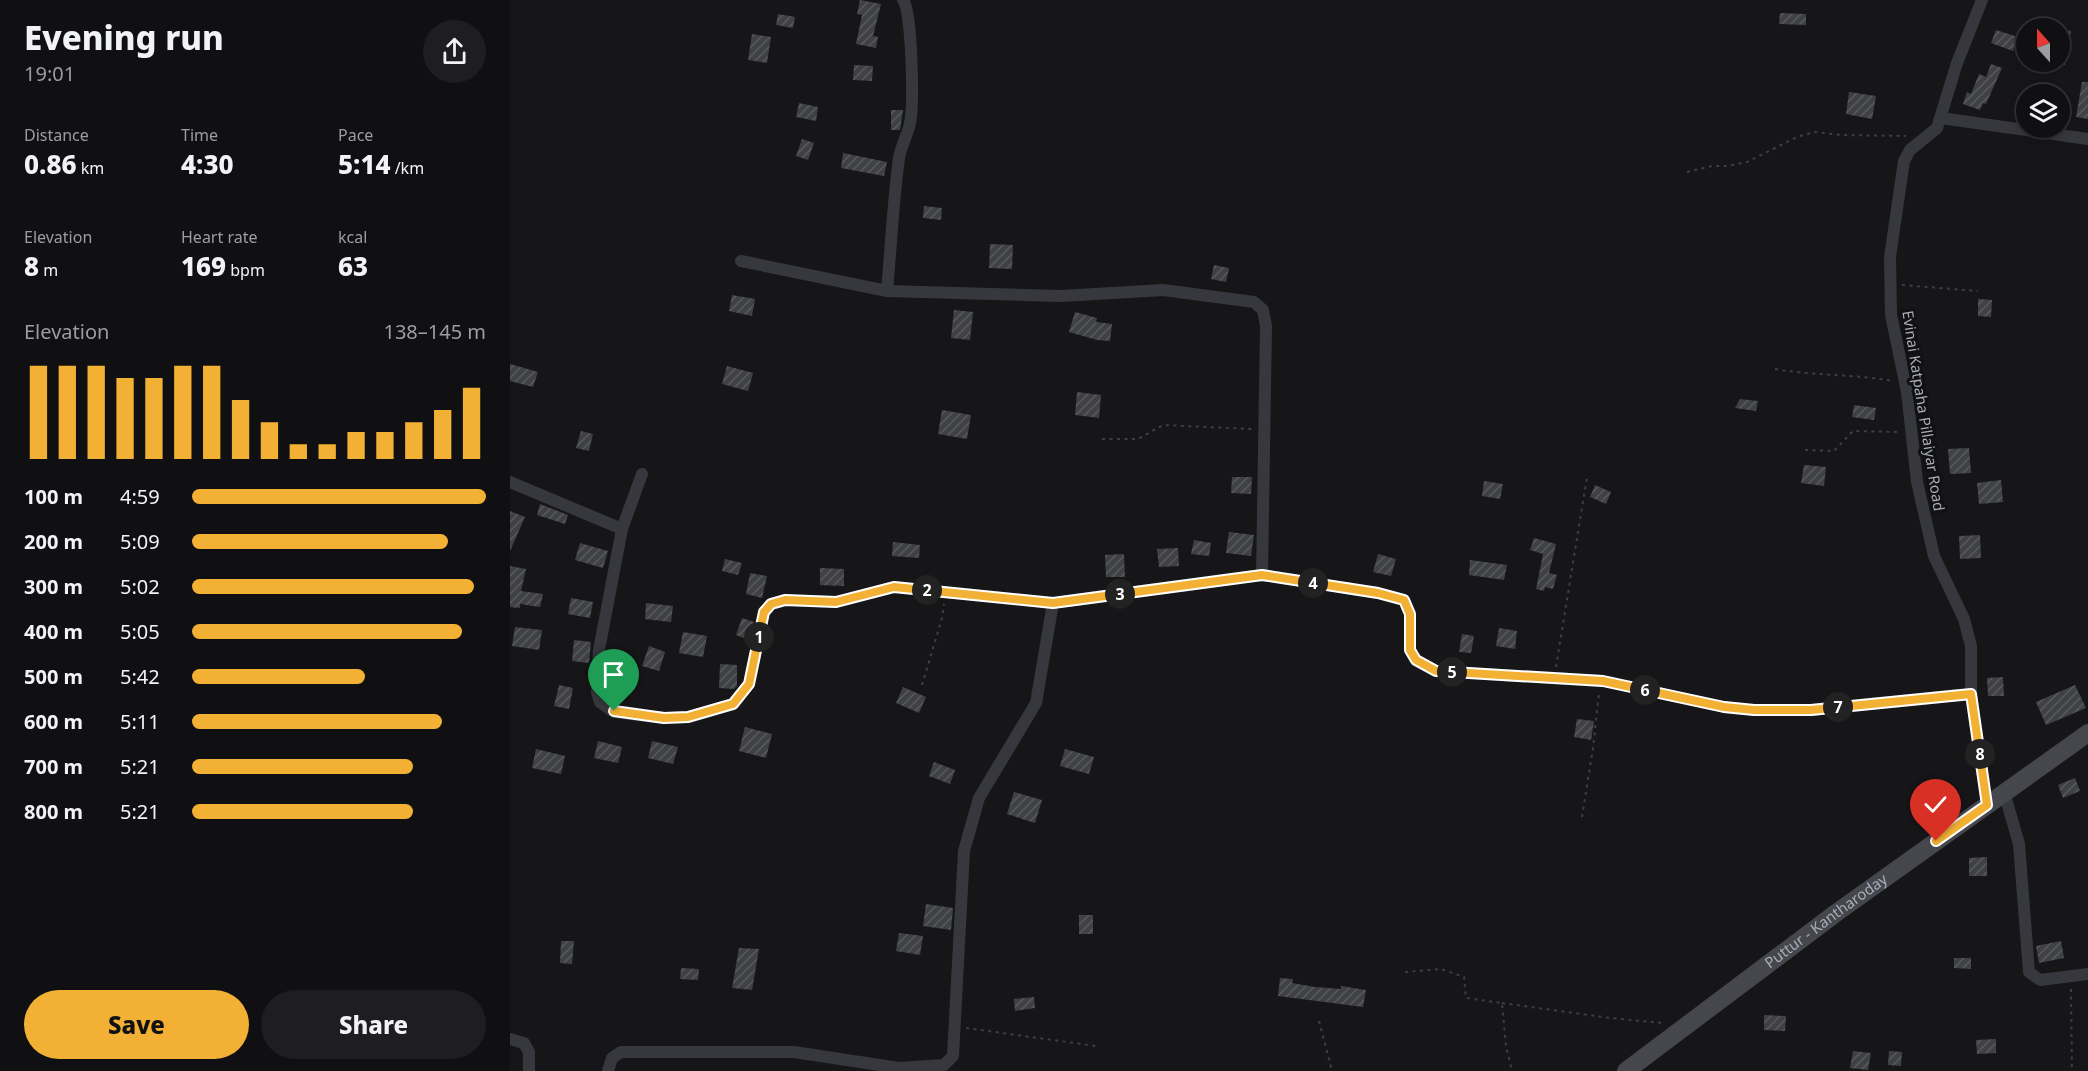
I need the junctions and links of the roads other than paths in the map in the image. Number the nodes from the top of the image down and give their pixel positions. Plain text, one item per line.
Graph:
1 (903, 0) edge
2 (1982, 0) edge
3 (1941, 118) junction
4 (2088, 139) edge
5 (741, 261) dead end
6 (887, 291) junction
7 (642, 474) dead end
8 (510, 482) edge
9 (622, 529) junction
10 (1262, 575) junction
11 (1053, 603) junction
12 (1971, 694) junction
13 (2088, 733) edge
14 (2004, 792) junction
15 (1987, 805) junction
16 (2088, 974) edge
17 (510, 1039) edge
18 (899, 1069) edge
19 (529, 1071) edge
20 (608, 1071) edge
21 (1626, 1071) edge

1 - 6 street
2 - 3 street, Evinai Katpaha Pillaiyar Road
3 - 4 street
3 - 12 street, Evinai Katpaha Pillaiyar Road
5 - 6 street
6 - 10 street
7 - 9 street
8 - 9 street
9 - 11 street
10 - 11 street
10 - 12 street
11 - 18 street
12 - 15 street, Evinai Katpaha Pillaiyar Road
13 - 14 main road, Puttur - Kantharoday
14 - 15 main road, Puttur - Kantharoday
14 - 16 street
15 - 21 main road, Puttur - Kantharoday
17 - 19 street
18 - 20 street

